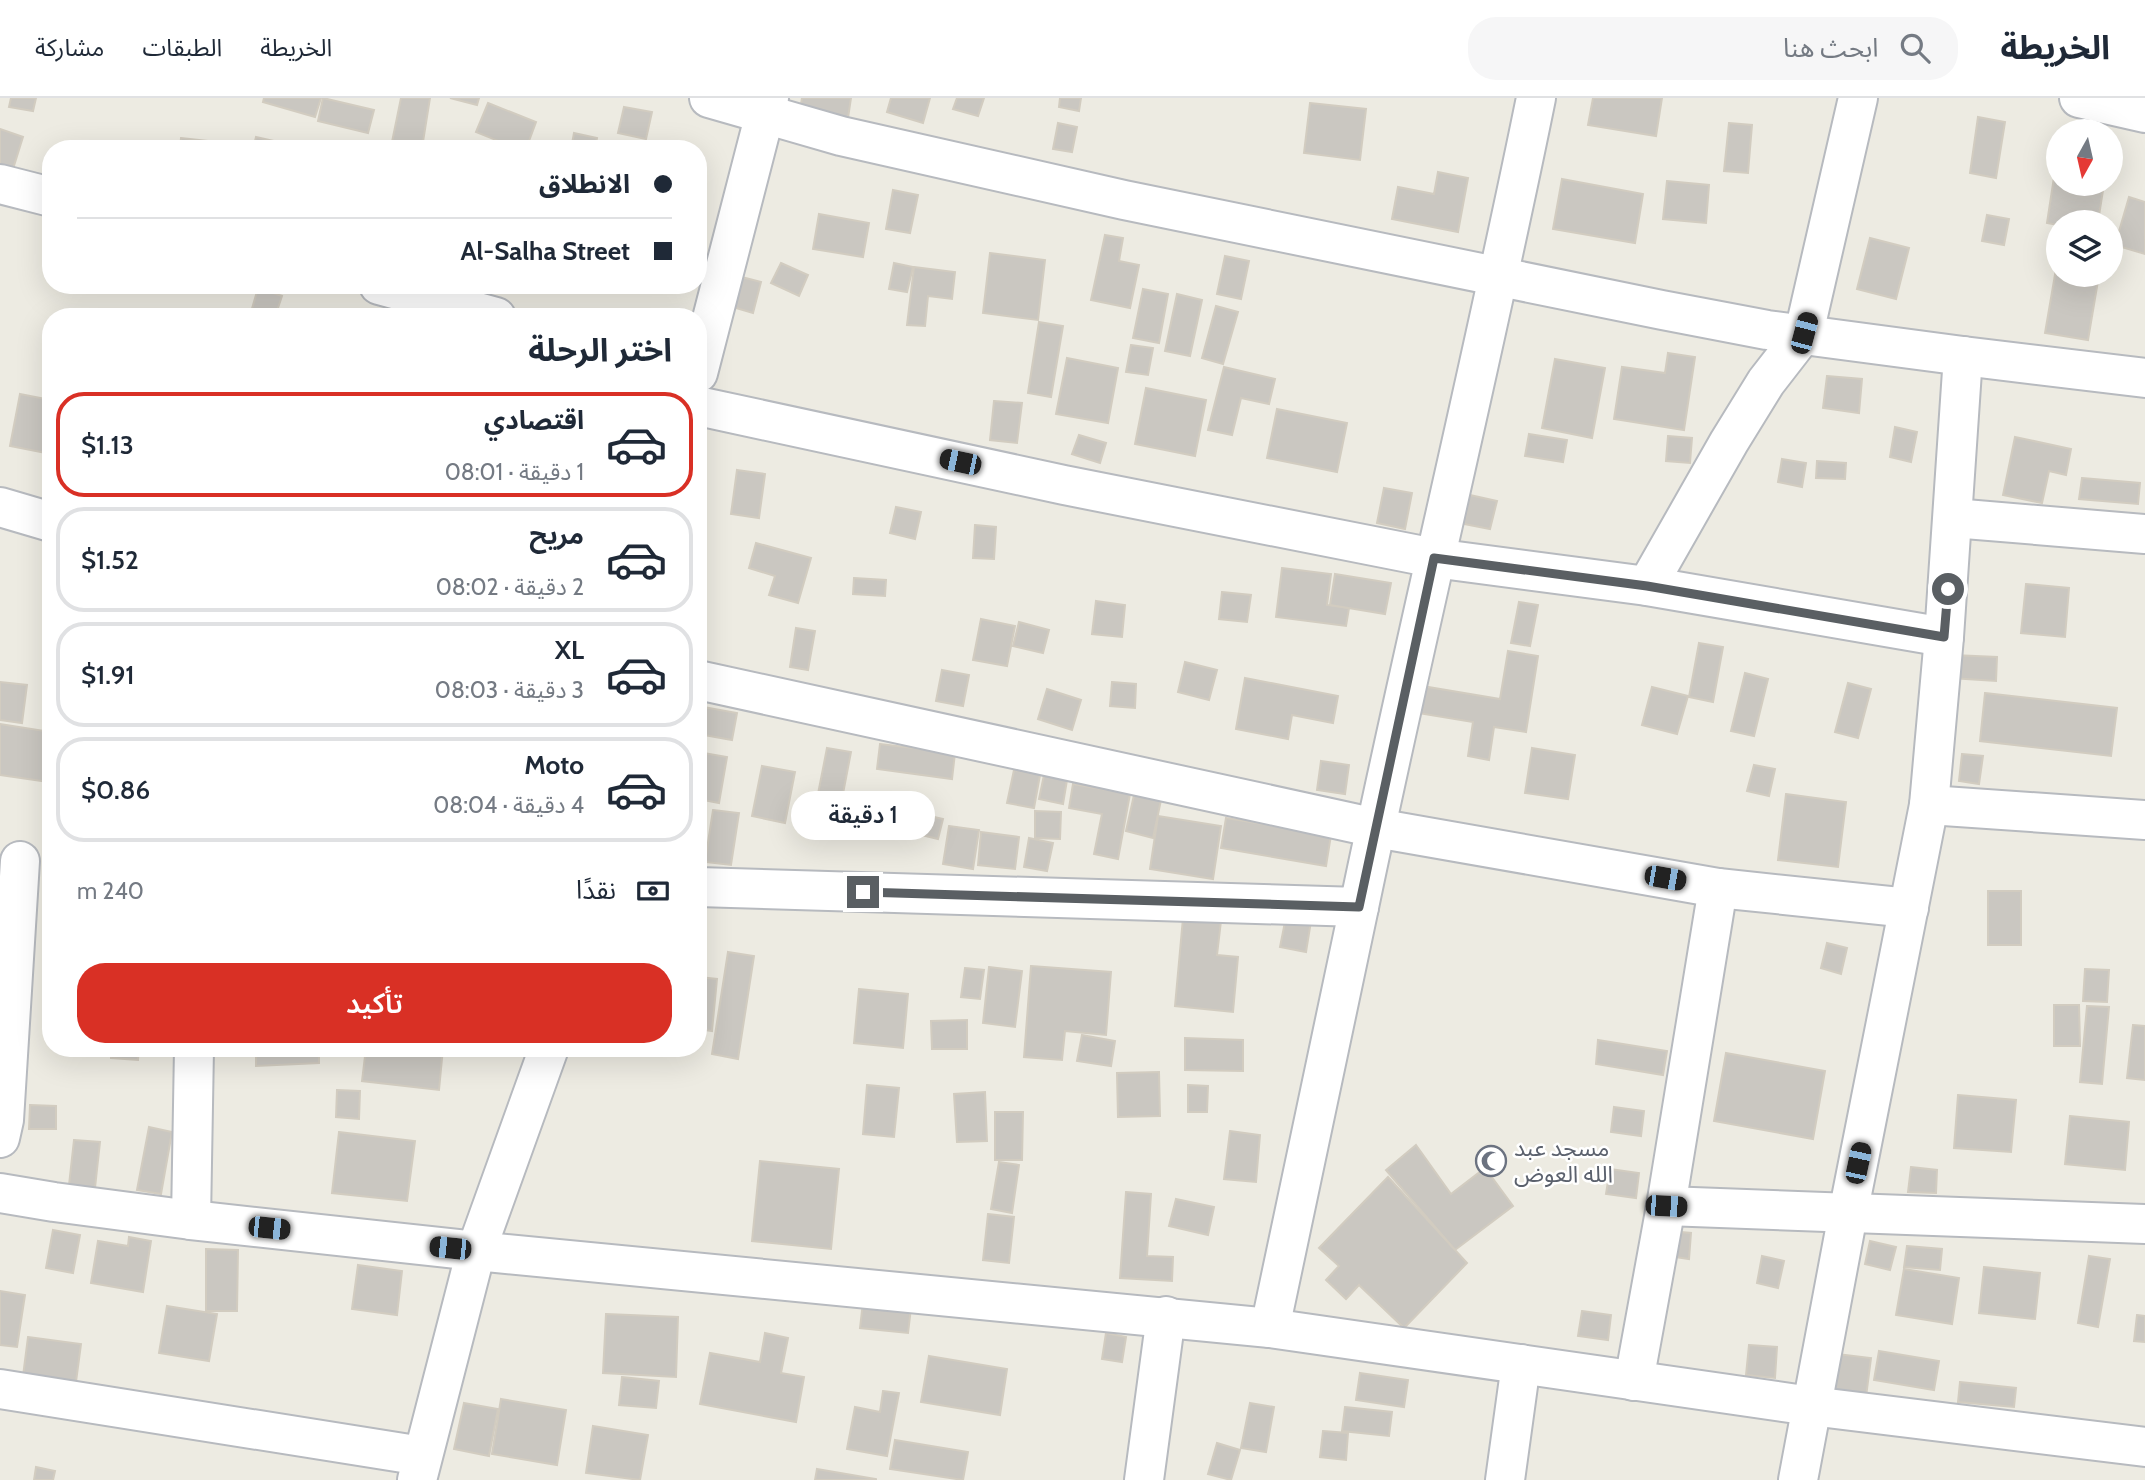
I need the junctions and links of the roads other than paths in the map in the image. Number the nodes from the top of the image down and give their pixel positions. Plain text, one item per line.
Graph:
1 (709, 98) edge
2 (1536, 98) edge
3 (1858, 98) edge
4 (2079, 98) edge
5 (767, 107) edge
6 (2145, 113) edge
7 (0, 184) edge
8 (42, 195) edge
9 (1500, 277) junction
10 (412, 294) edge
11 (463, 308) edge
12 (1804, 333) junction
13 (707, 337) edge
14 (1963, 356) junction
15 (2145, 378) edge
16 (707, 408) edge
17 (0, 507) edge
18 (1953, 518) junction
19 (42, 519) edge
20 (2145, 534) edge
21 (1434, 558) junction
22 (1647, 586) junction
23 (1944, 637) junction
24 (707, 682) edge
25 (1929, 805) junction
26 (2145, 820) edge
27 (1376, 828) junction
28 (24, 861) edge
29 (707, 887) edge
30 (1718, 887) junction
31 (1359, 907) junction
32 (1909, 908) junction
33 (194, 1057) edge
34 (546, 1057) edge
35 (0, 1138) edge
36 (0, 1193) edge
37 (1666, 1206) junction
38 (1847, 1214) junction
39 (191, 1220) junction
40 (2145, 1224) edge
41 (476, 1251) junction
42 (1166, 1316) junction
43 (1270, 1328) junction
44 (1521, 1364) junction
45 (1634, 1381) junction
46 (0, 1389) edge
47 (1811, 1406) junction
48 (2145, 1447) edge
49 (420, 1468) edge
50 (1144, 1480) edge
51 (1505, 1480) edge
52 (1798, 1480) edge

1 - 5 street
2 - 9 street
3 - 12 street
4 - 6 street
5 - 9 street
5 - 13 street
7 - 8 street
9 - 12 street
9 - 21 street
10 - 11 street
12 - 14 street
12 - 22 street
14 - 15 street
14 - 18 street
16 - 21 street
17 - 19 street
18 - 20 street
18 - 23 street
21 - 22 street
21 - 27 street
22 - 23 street
23 - 25 street
24 - 27 street
25 - 26 street
25 - 32 street
27 - 30 street
27 - 31 street
28 - 35 street
29 - 31 street
30 - 32 street
30 - 37 street
31 - 43 street
32 - 38 street
33 - 39 street
34 - 41 street
36 - 39 street
37 - 38 street
37 - 45 street
38 - 40 street
38 - 47 street
39 - 41 street
41 - 42 street
41 - 49 street
42 - 43 street
42 - 50 street
43 - 44 street
44 - 45 street
44 - 51 street
45 - 47 street
46 - 49 street
47 - 48 street
47 - 52 street

